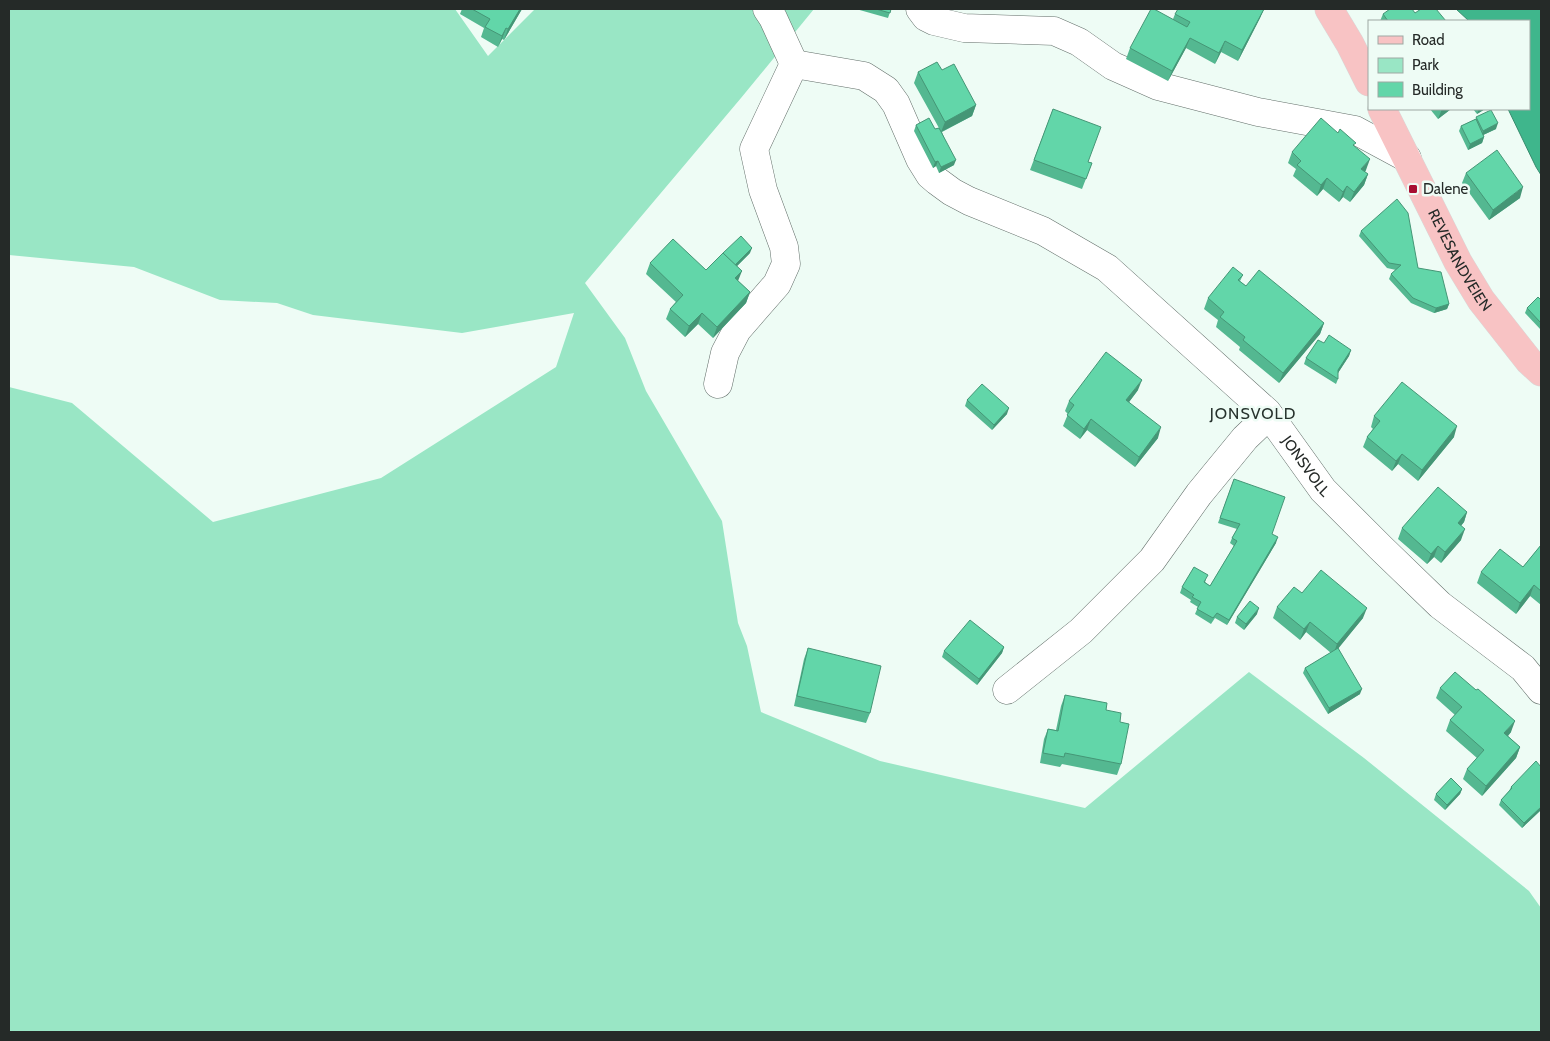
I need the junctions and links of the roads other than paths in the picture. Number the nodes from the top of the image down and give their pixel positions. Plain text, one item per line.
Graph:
1 (767, 9) edge
2 (920, 9) edge
3 (1329, 9) edge
4 (794, 64) junction
5 (1368, 80) edge
6 (1383, 110) edge
7 (1407, 158) junction
8 (1541, 372) edge
9 (718, 384) dead end
10 (1270, 415) junction
11 (1007, 690) dead end
12 (1541, 690) edge

1 - 4 street
2 - 7 street
3 - 5 main road
4 - 9 street
4 - 10 street, JONSVOLL
6 - 7 main road, REVESANDVEIEN
7 - 8 main road, REVESANDVEIEN
10 - 11 street
10 - 12 street, JONSVOLL

